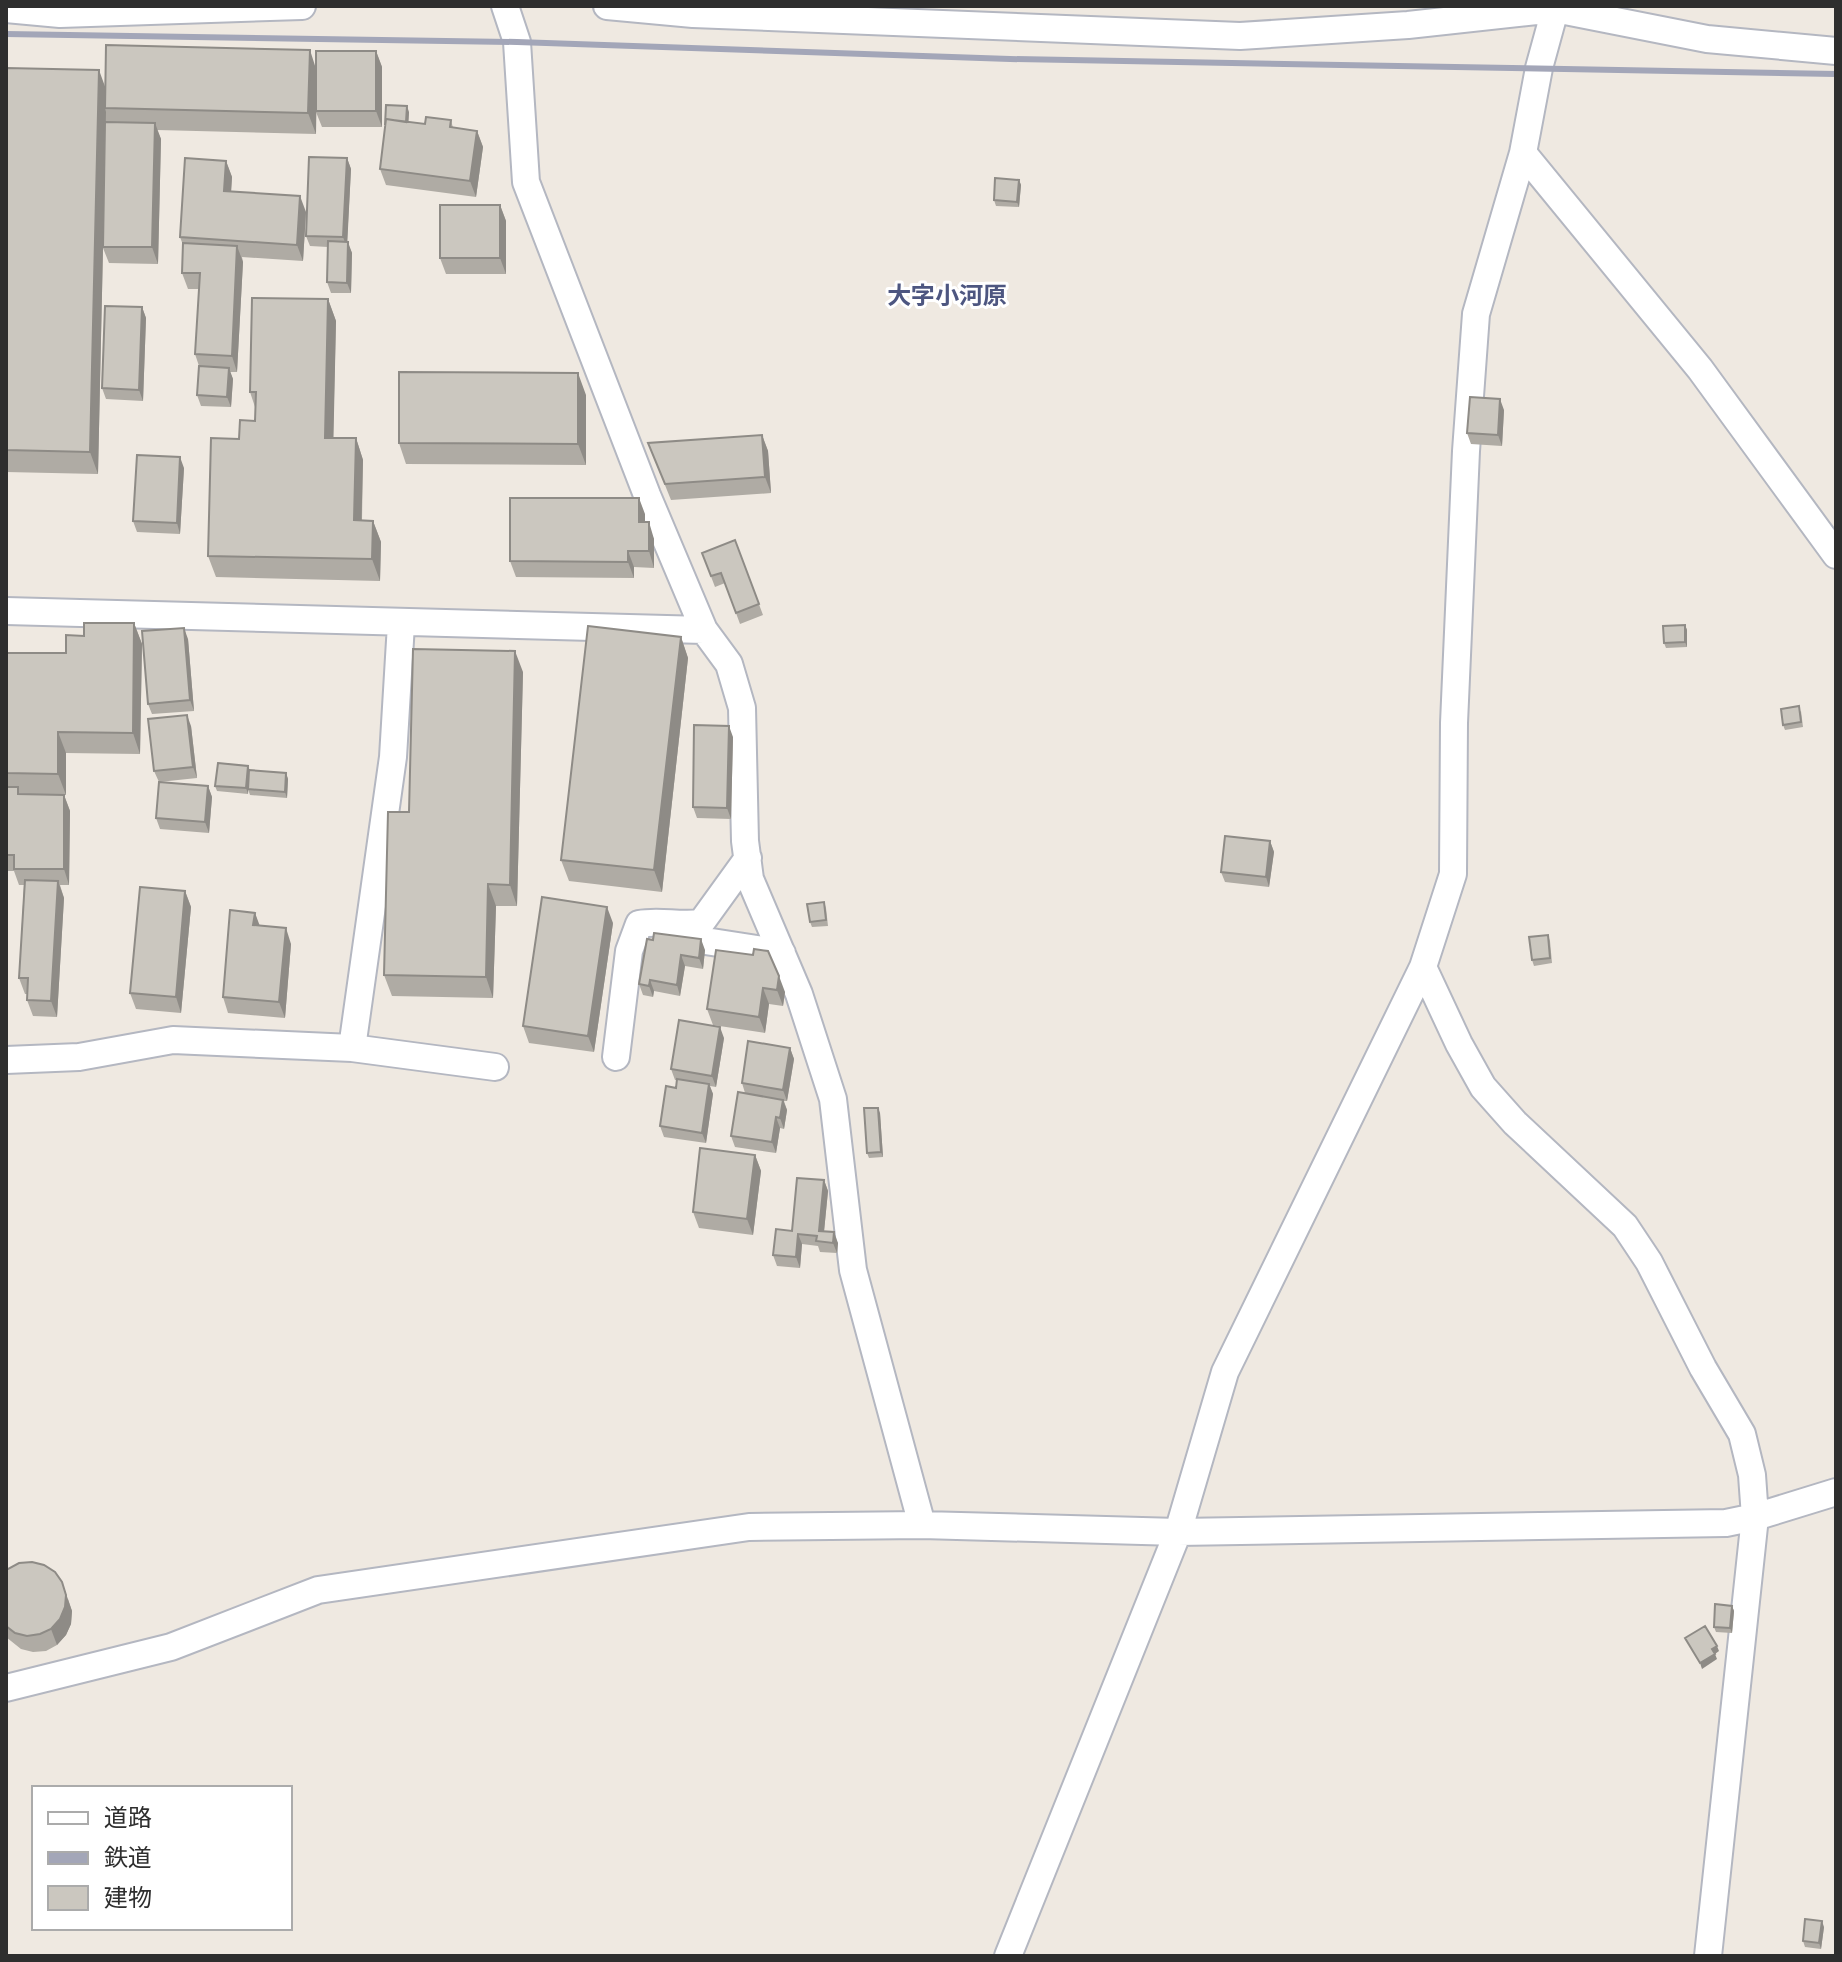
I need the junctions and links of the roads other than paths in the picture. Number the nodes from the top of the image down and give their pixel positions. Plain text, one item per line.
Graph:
1 (302, 6) edge
2 (505, 6) edge
3 (607, 6) edge
4 (1556, 8) edge
5 (6, 9) edge
6 (91, 10) edge
7 (1836, 51) edge
8 (1523, 153) junction
9 (1836, 555) edge
10 (6, 611) edge
11 (401, 624) junction
12 (704, 630) junction
13 (748, 858) junction
14 (677, 926) junction
15 (782, 953) junction
16 (1423, 967) junction
17 (352, 1048) junction
18 (616, 1057) dead end
19 (6, 1060) edge
20 (495, 1067) dead end
21 (1836, 1492) edge
22 (1755, 1517) junction
23 (922, 1525) junction
24 (1178, 1532) junction
25 (6, 1688) edge
26 (1008, 1956) edge
27 (1708, 1956) edge

1 - 6 street
2 - 12 street
3 - 4 street
4 - 7 street
4 - 8 street
5 - 6 street
8 - 9 street
8 - 16 street
10 - 11 street
11 - 12 street
11 - 17 street
12 - 13 street
13 - 14 street
13 - 15 street
14 - 15 street
14 - 18 street
15 - 23 street
16 - 22 street
16 - 24 street
17 - 19 street
17 - 20 street
21 - 22 street
22 - 24 street
22 - 27 street
23 - 24 street
23 - 25 street
24 - 26 street

